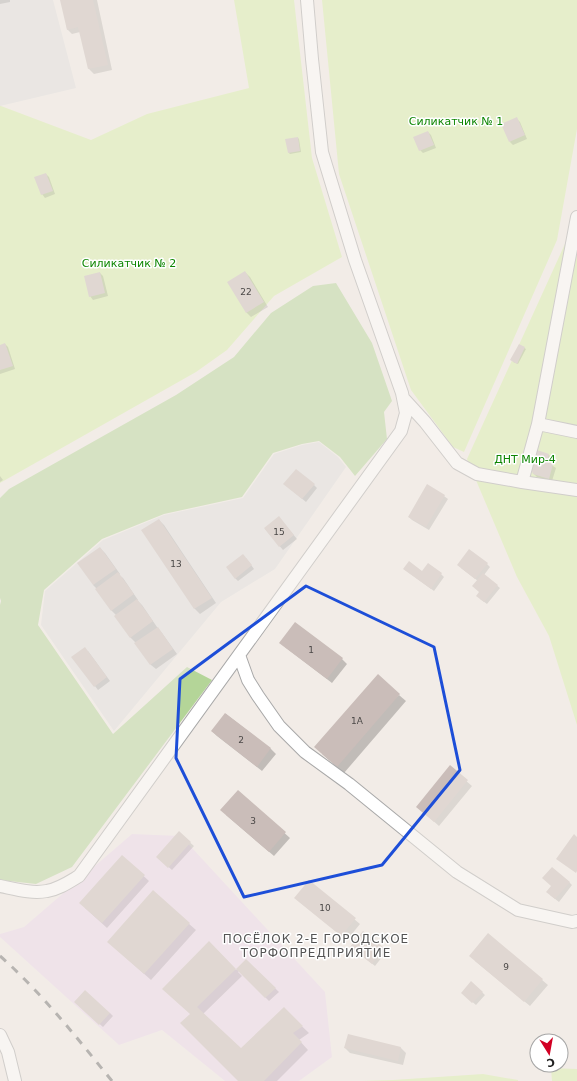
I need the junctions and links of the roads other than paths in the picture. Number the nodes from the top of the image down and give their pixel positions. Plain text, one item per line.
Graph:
1 (306, 0) edge
2 (577, 217) edge
3 (403, 398) junction
4 (538, 424) junction
5 (577, 432) edge
6 (522, 482) junction
7 (577, 490) edge
8 (239, 655) junction
9 (0, 886) edge
10 (577, 921) edge
11 (0, 1035) edge
12 (15, 1081) edge

1 - 3 street
2 - 4 street
3 - 6 street
3 - 8 street
4 - 5 street
4 - 6 street
6 - 7 street
8 - 9 street
8 - 10 street
11 - 12 street

